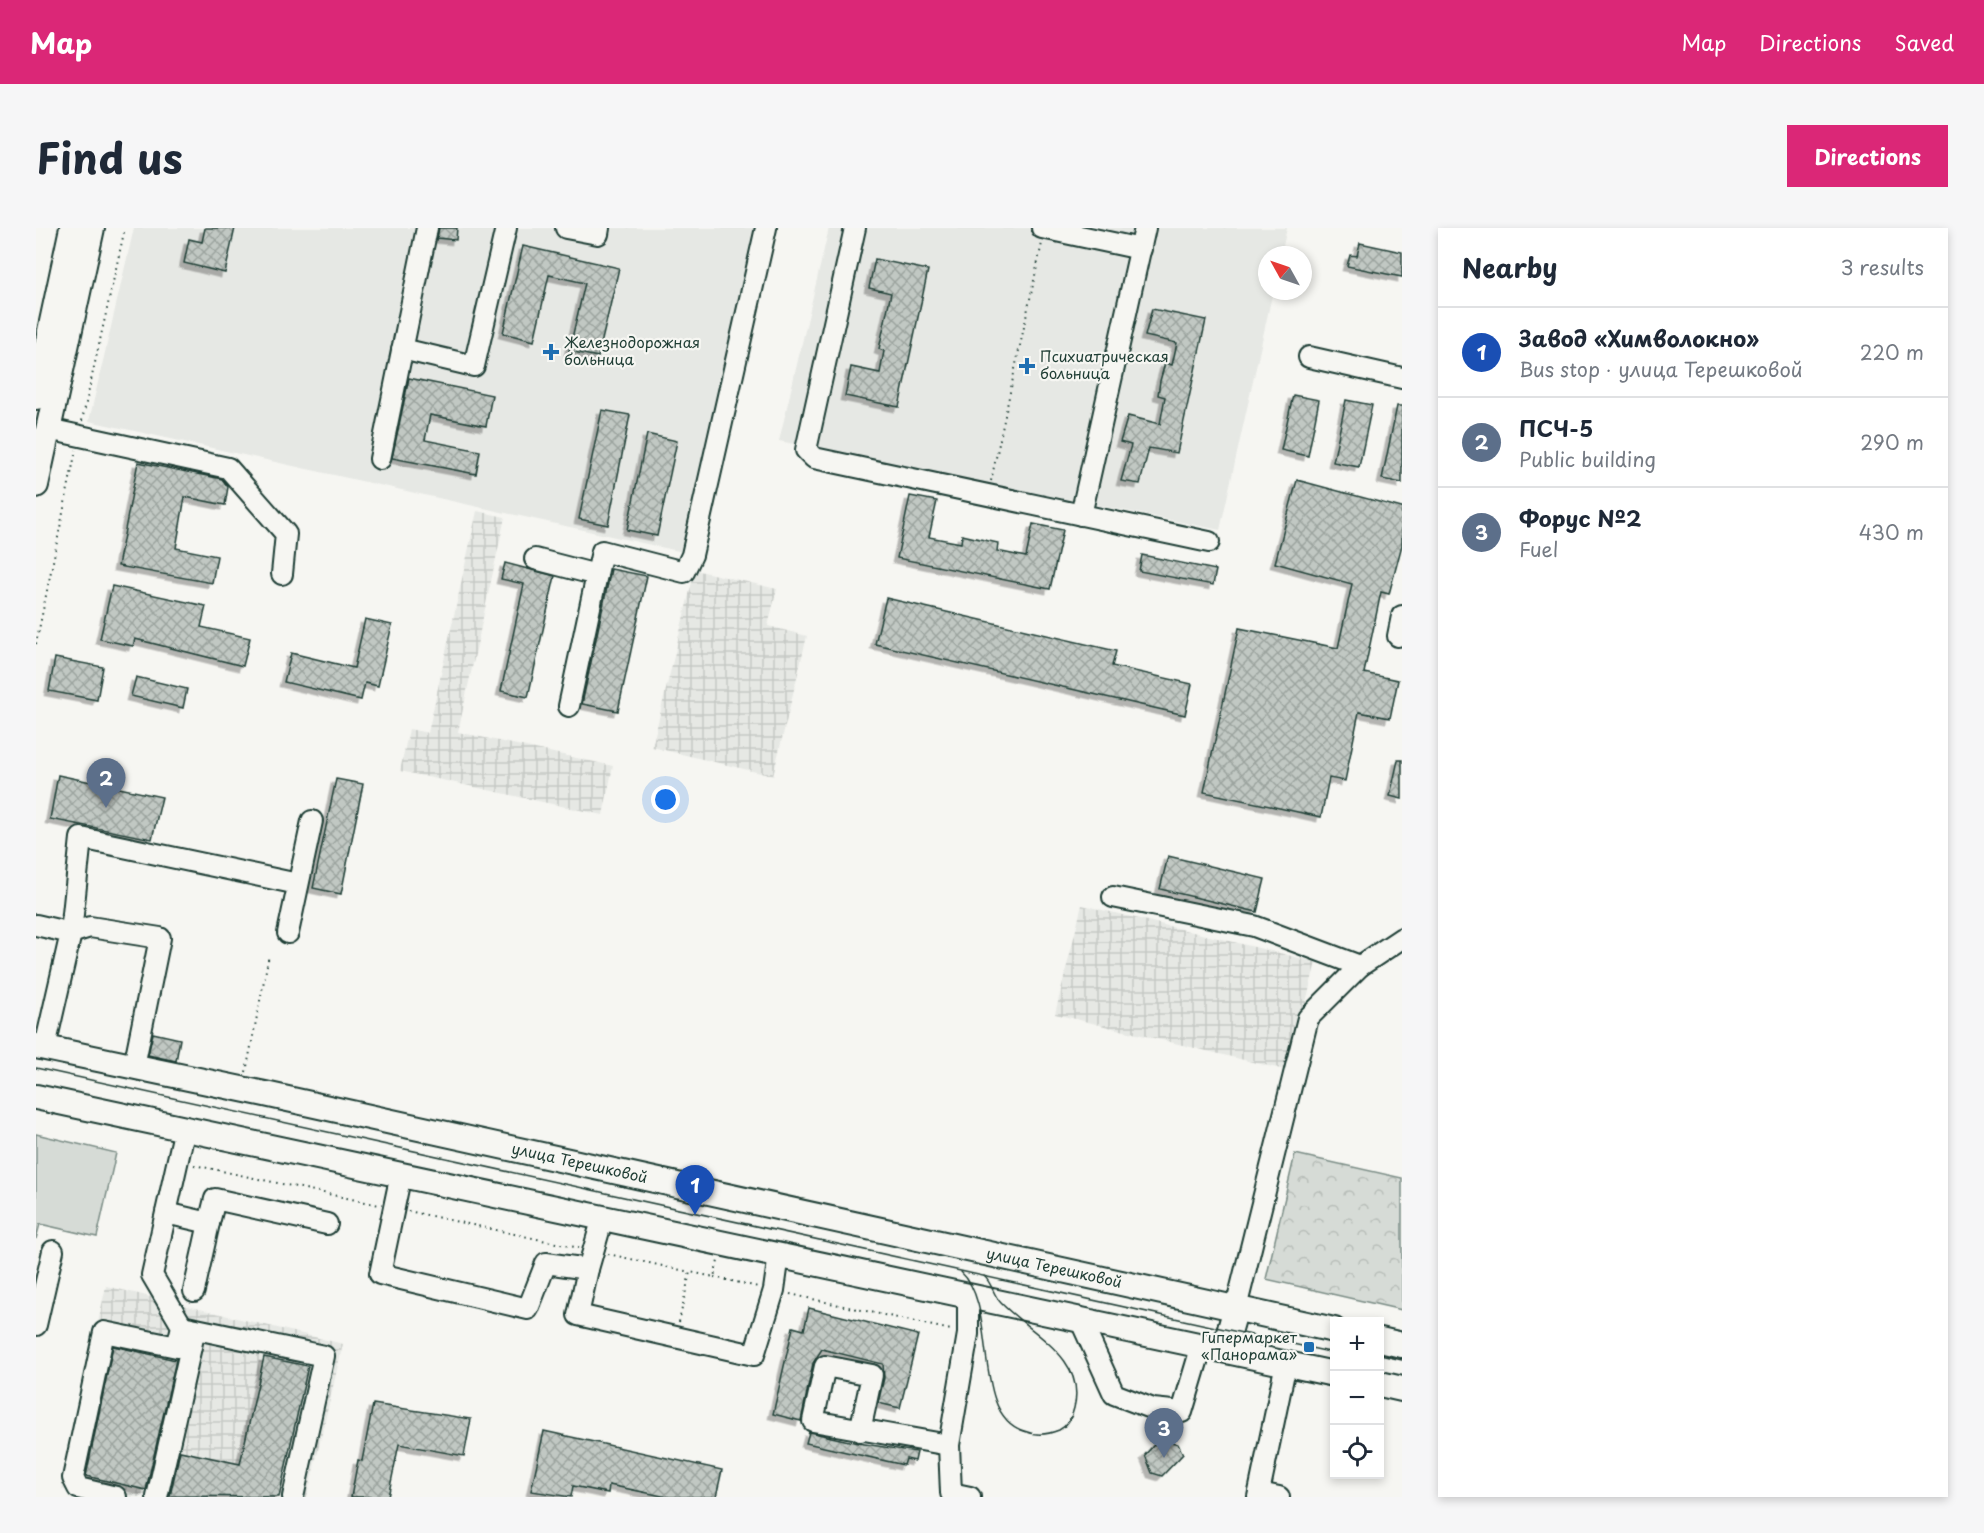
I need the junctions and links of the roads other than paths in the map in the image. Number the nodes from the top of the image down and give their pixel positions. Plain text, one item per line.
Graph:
1 (72, 228) edge
2 (92, 228) edge
3 (427, 228) edge
4 (506, 228) edge
5 (566, 228) edge
6 (599, 228) edge
7 (766, 228) edge
8 (855, 228) edge
9 (1043, 228) edge
10 (1145, 228) edge
11 (1141, 249) junction
12 (402, 349) junction
13 (1309, 357) dead end
14 (1402, 378) edge
15 (36, 397) edge
16 (48, 429) junction
17 (380, 459) dead end
18 (36, 485) edge
19 (1081, 515) junction
20 (1209, 542) dead end
21 (535, 560) dead end
22 (282, 574) dead end
23 (597, 575) junction
24 (1402, 616) edge
25 (1398, 636) dead end
26 (569, 706) dead end
27 (312, 821) dead end
28 (298, 885) junction
29 (1113, 897) dead end
30 (36, 925) edge
31 (70, 933) junction
32 (288, 933) dead end
33 (1402, 938) edge
34 (1360, 966) junction
35 (40, 1047) edge
36 (134, 1066) junction
37 (36, 1096) edge
38 (185, 1128) junction
39 (401, 1174) junction
40 (166, 1213) junction
41 (603, 1217) junction
42 (210, 1223) junction
43 (327, 1224) dead end
44 (53, 1251) dead end
45 (779, 1255) junction
46 (590, 1260) junction
47 (194, 1291) dead end
48 (968, 1295) junction
49 (1236, 1308) junction
50 (1080, 1319) junction
51 (36, 1325) edge
52 (188, 1327) junction
53 (1330, 1329) edge
54 (1384, 1341) edge
55 (1402, 1345) edge
56 (1213, 1347) junction
57 (1286, 1363) junction
58 (1330, 1373) edge
59 (1384, 1385) edge
60 (1402, 1389) edge
61 (860, 1431) dead end
62 (949, 1445) junction
63 (1259, 1495) edge
64 (116, 1497) edge
65 (157, 1497) edge
66 (293, 1497) edge
67 (970, 1497) edge
68 (1279, 1497) edge

1 - 15 main road
2 - 16 main road
3 - 12 street
4 - 12 street
5 - 6 street
7 - 23 street
8 - 19 street
9 - 11 street
10 - 11 street
11 - 19 street
12 - 17 street
13 - 14 street
16 - 18 main road
16 - 22 street
19 - 20 street
21 - 23 street
23 - 26 street
24 - 25 street
27 - 28 street
28 - 31 street
28 - 32 street
29 - 34 street
30 - 31 street
31 - 35 street
31 - 36 street
33 - 34 street
34 - 49 street
35 - 36 main road, улица Терешковой
36 - 49 main road, улица Терешковой
37 - 38 main road
38 - 39 main road
38 - 40 street
39 - 41 main road
39 - 46 street
40 - 42 street
40 - 52 street
41 - 45 main road
41 - 46 street
42 - 43 street
42 - 47 street
44 - 51 street
45 - 46 street
45 - 48 main road
48 - 50 main road
48 - 62 street
49 - 53 main road, улица Терешковой
49 - 56 main road
50 - 56 main road
50 - 56 street
52 - 64 street
52 - 65 street
52 - 66 street
54 - 55 main road
56 - 57 main road
57 - 58 main road
57 - 63 street
59 - 60 main road
61 - 62 street
62 - 67 street
63 - 68 street

